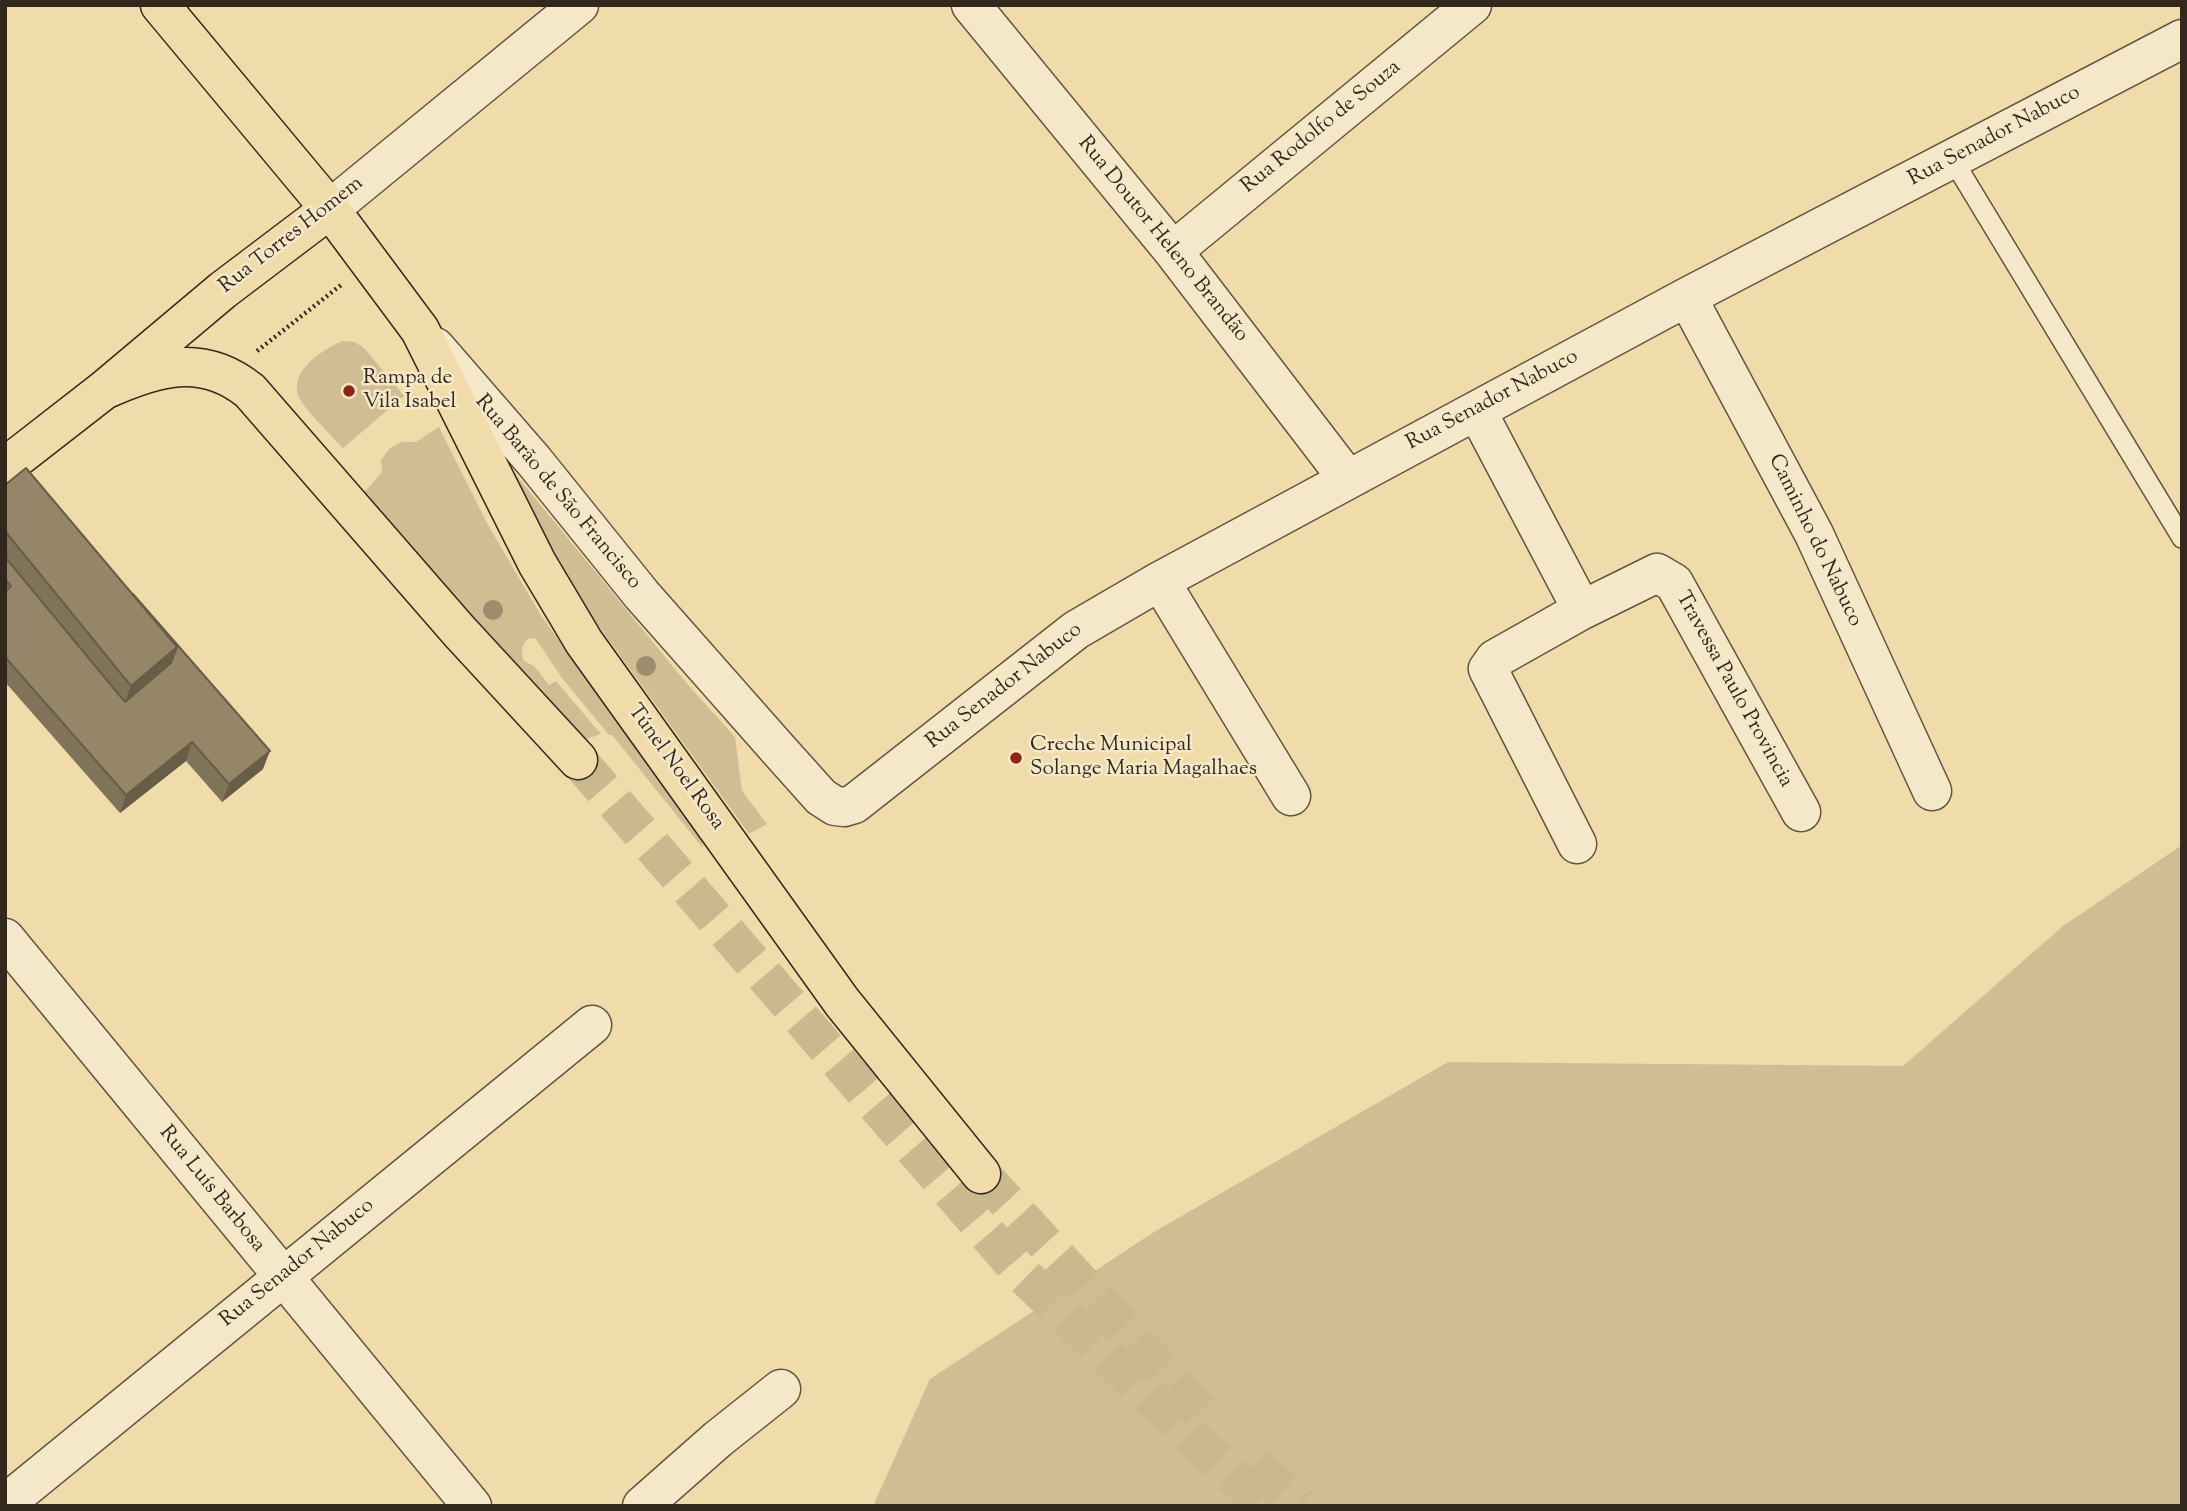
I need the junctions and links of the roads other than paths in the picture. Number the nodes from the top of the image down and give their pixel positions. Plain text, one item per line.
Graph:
1 (160, 5) edge
2 (579, 5) edge
3 (971, 5) edge
4 (1472, 5) edge
5 (2182, 39) edge
6 (1953, 160) junction
7 (330, 209) junction
8 (1173, 251) junction
9 (1687, 297) junction
10 (420, 330) junction
11 (104, 390) junction
12 (1477, 411) junction
13 (5, 467) edge
14 (1347, 478) junction
15 (2182, 538) edge
16 (1160, 581) junction
17 (1582, 610) junction
18 (578, 760) tunnel mouth
19 (1932, 791) dead end
20 (1291, 796) dead end
21 (835, 806) joint
22 (1801, 812) dead end
23 (1577, 844) dead end
24 (5, 938) edge
25 (592, 1025) dead end
26 (981, 1174) tunnel mouth
27 (282, 1278) junction
28 (781, 1389) dead end
29 (5, 1504) edge
30 (472, 1506) edge
31 (642, 1506) edge

1 - 7 main road, Rua Barão de São Francisco
2 - 7 street, Rua Torres Homem
3 - 8 street, Rua Doutor Heleno Brandão
4 - 8 street, Rua Rodolfo de Souza
5 - 6 street, Rua Senador Nabuco
6 - 9 street, Rua Senador Nabuco
6 - 15 lane
7 - 10 main road, Rua Barão de São Francisco
7 - 11 main road, Rua Torres Homem
8 - 14 street, Rua Doutor Heleno Brandão
9 - 12 street, Rua Senador Nabuco
9 - 19 street, Caminho do Nabuco
10 - 21 street, Rua Barão de São Francisco
10 - 26 main road, Túnel Noel Rosa
11 - 13 main road, Rua Torres Homem
11 - 18 main road
12 - 14 street, Rua Senador Nabuco
12 - 17 street
14 - 16 street, Rua Senador Nabuco
16 - 20 street
16 - 21 street, Rua Senador Nabuco
17 - 22 street, Travessa Paulo Provincia
17 - 23 street, Travessa Paulo Provincia
24 - 27 street, Rua Luís Barbosa
25 - 27 street, Rua Senador Nabuco
27 - 29 street, Rua Senador Nabuco
27 - 30 street, Rua Luís Barbosa
28 - 31 street

